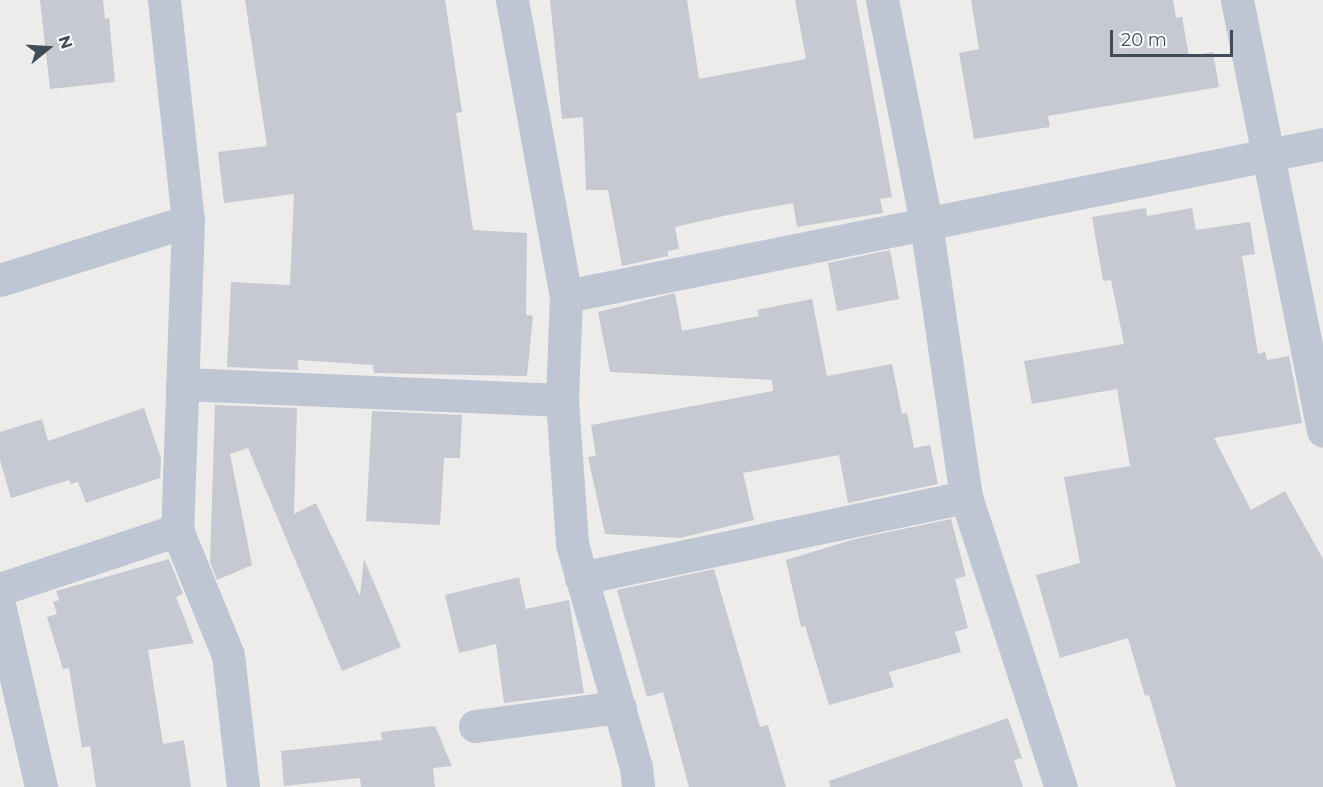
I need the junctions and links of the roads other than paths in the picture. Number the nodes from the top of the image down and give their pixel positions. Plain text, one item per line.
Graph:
1 (164, 0) edge
2 (512, 0) edge
3 (882, 0) edge
4 (1237, 0) edge
5 (1323, 144) edge
6 (1268, 155) junction
7 (188, 221) junction
8 (927, 223) junction
9 (0, 280) edge
10 (566, 296) junction
11 (182, 384) junction
12 (562, 400) junction
13 (1323, 430) edge
14 (966, 497) junction
15 (177, 530) junction
16 (581, 578) junction
17 (0, 589) edge
18 (0, 609) edge
19 (620, 707) junction
20 (476, 726) dead end
21 (41, 787) edge
22 (243, 787) edge
23 (638, 787) edge
24 (1061, 787) edge

1 - 7 street
2 - 10 street
3 - 8 street
4 - 6 street
5 - 6 street
6 - 8 street
6 - 13 street
7 - 9 street
7 - 11 street
8 - 10 street
8 - 14 street
10 - 12 street
11 - 12 street
11 - 15 street
12 - 16 street
14 - 16 street
14 - 24 street
15 - 17 street
15 - 22 street
16 - 19 street
18 - 21 street
19 - 20 street
19 - 23 street

